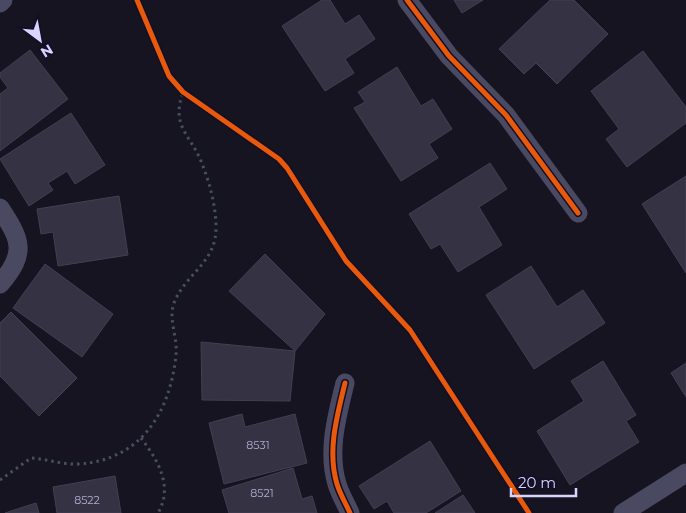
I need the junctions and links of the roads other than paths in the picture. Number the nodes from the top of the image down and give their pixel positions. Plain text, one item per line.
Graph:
1 (3, 0) edge
2 (406, 0) edge
3 (0, 3) edge
4 (0, 208) edge
5 (578, 213) dead end
6 (0, 284) edge
7 (345, 383) dead end
8 (686, 473) edge
9 (350, 513) edge
10 (623, 513) edge

1 - 3 street
2 - 5 street
4 - 6 street
7 - 9 street
8 - 10 street

